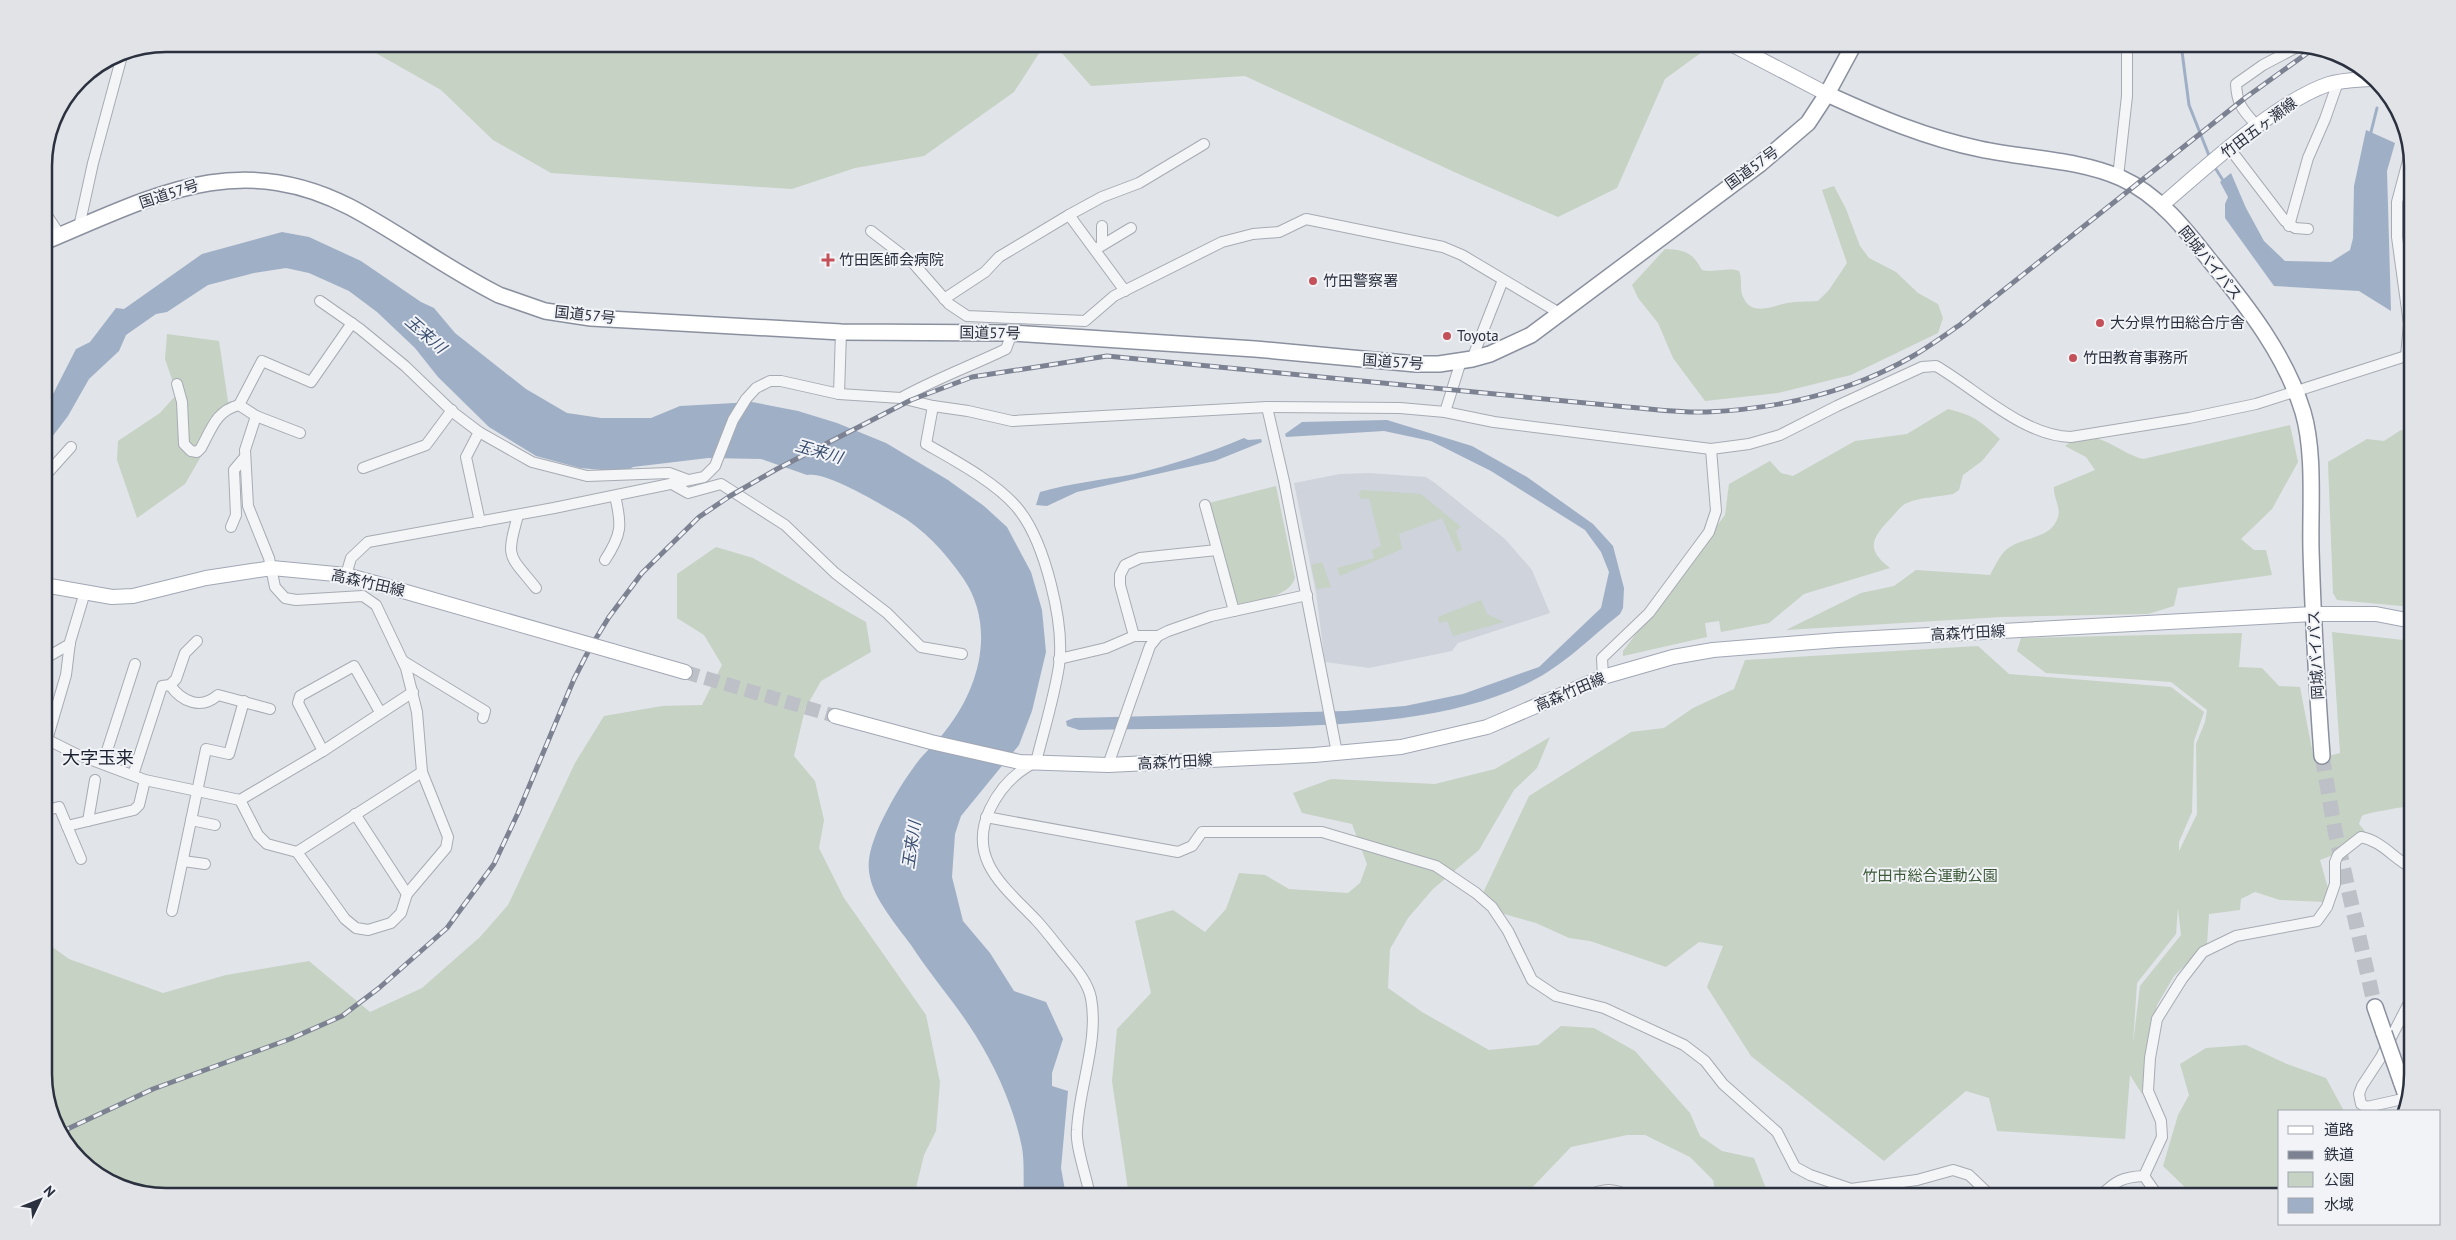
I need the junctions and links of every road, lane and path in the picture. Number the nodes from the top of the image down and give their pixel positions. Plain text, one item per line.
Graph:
1 (1747, 52) edge
2 (1850, 52) edge
3 (2128, 52) edge
4 (2288, 52) edge
5 (120, 62) edge
6 (2363, 80) edge
7 (2338, 82) junction
8 (1827, 94) junction
9 (2258, 127) junction
10 (1204, 144) dead end
11 (2226, 152) junction
12 (2118, 177) junction
13 (2403, 179) edge
14 (2162, 205) junction
15 (1069, 215) junction
16 (53, 224) edge
17 (1102, 226) dead end
18 (2289, 226) junction
19 (79, 227) junction
20 (1130, 228) dead end
21 (2308, 229) dead end
22 (871, 231) dead end
23 (60, 235) junction
24 (53, 238) edge
25 (1099, 247) junction
26 (2403, 278) edge
27 (1503, 280) junction
28 (1125, 291) junction
29 (944, 299) junction
30 (320, 301) dead end
31 (1561, 314) junction
32 (352, 323) junction
33 (841, 332) junction
34 (1012, 333) junction
35 (2403, 359) edge
36 (1466, 360) junction
37 (177, 384) dead end
38 (2295, 390) junction
39 (839, 394) junction
40 (901, 398) junction
41 (239, 405) junction
42 (933, 406) junction
43 (1267, 407) junction
44 (452, 410) junction
45 (1445, 412) junction
46 (256, 416) junction
47 (479, 432) junction
48 (300, 433) dead end
49 (71, 447) dead end
50 (1711, 449) junction
51 (245, 457) junction
52 (53, 467) edge
53 (363, 468) dead end
54 (689, 480) junction
55 (672, 484) junction
56 (615, 496) junction
57 (1205, 504) dead end
58 (518, 515) junction
59 (480, 522) junction
60 (231, 527) dead end
61 (1218, 550) junction
62 (605, 560) dead end
63 (272, 568) junction
64 (346, 576) junction
65 (53, 587) edge
66 (536, 588) dead end
67 (85, 592) junction
68 (1307, 595) junction
69 (1234, 610) junction
70 (2313, 614) junction
71 (2404, 619) edge
72 (1134, 636) junction
73 (1158, 636) junction
74 (197, 641) dead end
75 (70, 644) junction
76 (53, 654) edge
77 (962, 654) dead end
78 (1059, 659) junction
79 (403, 661) junction
80 (135, 664) dead end
81 (685, 672) tunnel mouth
82 (1603, 677) junction
83 (170, 685) junction
84 (413, 692) junction
85 (244, 701) junction
86 (270, 709) dead end
87 (380, 712) junction
88 (53, 714) edge
89 (835, 716) tunnel mouth
90 (483, 718) dead end
91 (53, 747) edge
92 (323, 751) junction
93 (1337, 753) junction
94 (2322, 756) tunnel mouth
95 (1036, 762) junction
96 (103, 763) junction
97 (1108, 765) junction
98 (422, 772) junction
99 (133, 775) junction
100 (94, 780) dead end
101 (145, 780) junction
102 (196, 792) junction
103 (240, 800) junction
104 (53, 808) edge
105 (355, 814) junction
106 (986, 817) junction
107 (191, 820) junction
108 (88, 821) junction
109 (214, 825) dead end
110 (67, 826) junction
111 (297, 852) junction
112 (81, 859) dead end
113 (183, 861) junction
114 (205, 864) dead end
115 (2404, 865) edge
116 (407, 894) junction
117 (172, 912) dead end
118 (2375, 1006) tunnel mouth
119 (2404, 1013) edge
120 (2403, 1088) edge
121 (2401, 1100) edge
122 (2144, 1176) junction
123 (1088, 1188) edge
124 (1847, 1188) edge
125 (1857, 1188) edge
126 (1983, 1188) edge
127 (2109, 1188) edge
128 (2152, 1188) edge

1 - 8 main road
2 - 8 highway, 国道57号
3 - 12 street
4 - 9 street
5 - 19 street
6 - 7 main road, 竹田五ヶ瀬線
7 - 9 main road, 竹田五ヶ瀬線
7 - 18 street
8 - 12 highway, 岡城バイパス
8 - 31 highway, 国道57号
9 - 11 main road, 竹田五ヶ瀬線
10 - 15 street
11 - 14 main road, 竹田五ヶ瀬線
11 - 18 street
12 - 14 highway, 岡城バイパス
13 - 26 street
14 - 38 highway, 岡城バイパス
15 - 25 street
15 - 29 street
16 - 23 street
17 - 25 street
18 - 21 street
19 - 23 highway, 国道57号
19 - 33 highway, 国道57号
20 - 25 street
22 - 29 street
23 - 24 highway, 国道57号
25 - 28 street
27 - 28 street
27 - 31 street
27 - 36 street
28 - 29 street
30 - 32 street
31 - 36 highway, 国道57号
32 - 41 street
32 - 44 street
33 - 34 highway, 国道57号
33 - 39 street
34 - 36 highway, 国道57号
34 - 40 street
35 - 38 street
36 - 45 street
37 - 41 street
38 - 50 street
38 - 70 highway, 岡城バイパス
39 - 40 street
39 - 54 street
40 - 42 street
41 - 46 street
42 - 43 street
42 - 78 street
43 - 45 street
43 - 68 street
44 - 47 street
44 - 53 street
45 - 50 street
46 - 48 street
46 - 51 street
47 - 54 street
47 - 59 street
49 - 52 street
50 - 82 street
51 - 60 street
51 - 63 street
54 - 55 street
55 - 56 street
55 - 77 street
56 - 58 street
56 - 62 street
57 - 61 street
58 - 59 street
58 - 66 street
59 - 64 street
61 - 69 street
61 - 72 street
63 - 64 main road, 高森竹田線
63 - 67 main road, 高森竹田線
63 - 79 street
64 - 81 main road, 高森竹田線, bridge
65 - 67 main road, 高森竹田線
67 - 75 street
68 - 69 street
68 - 93 street
69 - 73 street
70 - 71 main road
70 - 82 main road, 高森竹田線
70 - 94 highway, 岡城バイパス
72 - 73 street
72 - 78 street
73 - 97 street
74 - 83 street
75 - 76 street
75 - 88 street
78 - 95 street
79 - 84 street
79 - 90 street
80 - 96 street
82 - 93 main road, 高森竹田線
83 - 85 street
83 - 99 street
84 - 87 street
84 - 98 street
85 - 86 street
85 - 102 street
87 - 92 street
87 - 92 street
89 - 95 main road, 高森竹田線
91 - 96 street
92 - 103 street
93 - 97 main road, 高森竹田線
95 - 97 main road, 高森竹田線
95 - 106 street
96 - 99 street
98 - 105 street
98 - 116 street
99 - 101 street
100 - 108 street
101 - 102 street
101 - 108 street
102 - 103 street
102 - 107 street
103 - 111 street
104 - 110 street
105 - 111 street
105 - 116 street
106 - 123 street
106 - 124 street
107 - 109 street
107 - 113 street
108 - 110 street
110 - 112 street
111 - 116 street
113 - 114 street
113 - 117 street
115 - 122 street
118 - 120 highway, bridge
119 - 121 street
122 - 127 street
122 - 128 street
125 - 126 street

